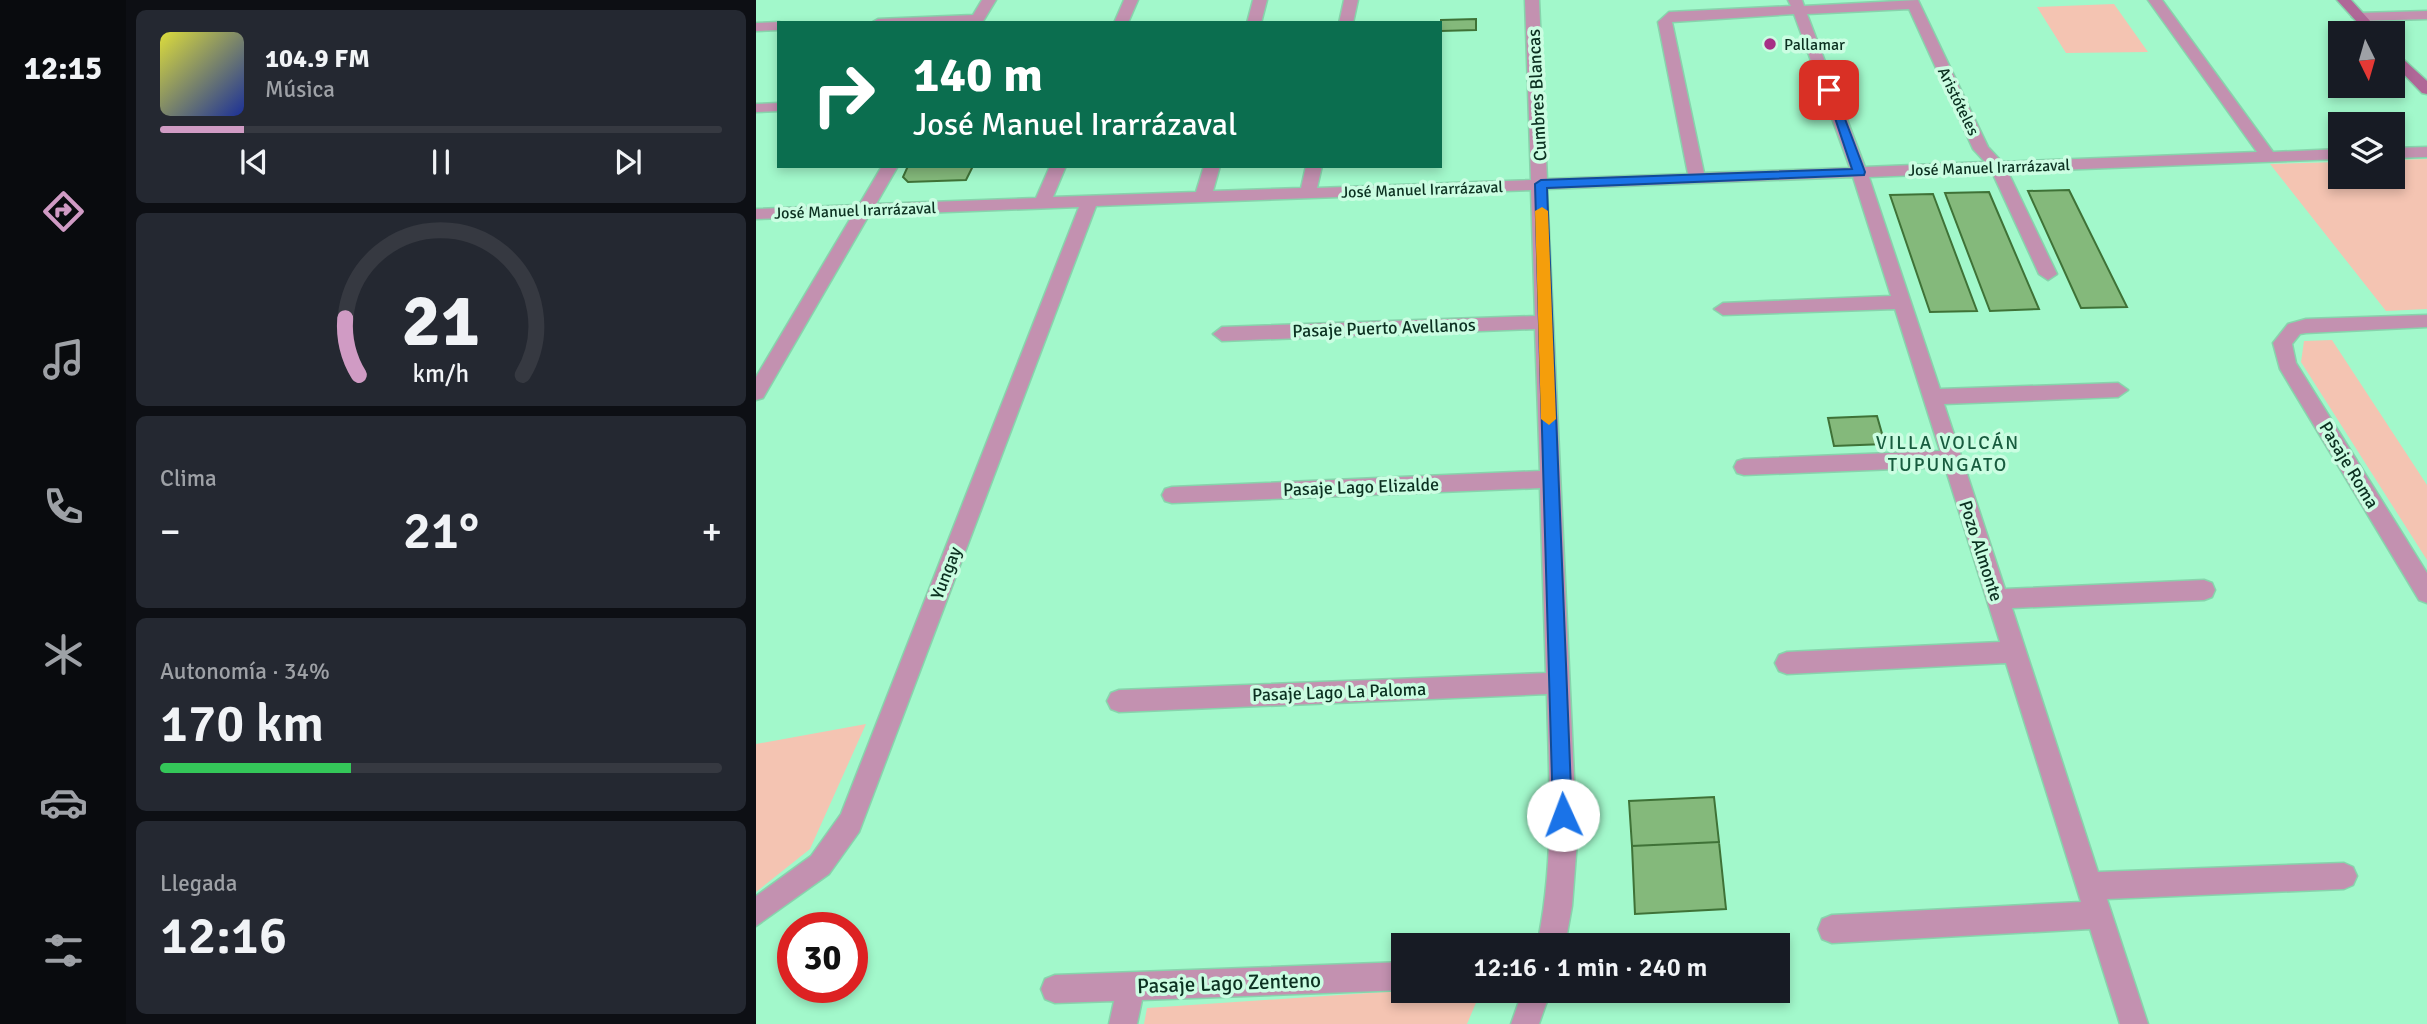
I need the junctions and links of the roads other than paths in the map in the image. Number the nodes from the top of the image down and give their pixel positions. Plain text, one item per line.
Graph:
1 (989, 0) edge
2 (1131, 0) edge
3 (1260, 0) edge
4 (1351, 0) edge
5 (1532, 0) edge
6 (2155, 0) edge
7 (2344, 0) edge
8 (1912, 3) edge
9 (1797, 5) edge
10 (2427, 15) edge
11 (2359, 17) junction
12 (976, 21) edge
13 (1122, 21) edge
14 (1255, 21) edge
15 (1346, 21) edge
16 (2363, 21) edge
17 (777, 26) edge
18 (756, 27) edge
19 (2405, 67) edge
20 (2427, 90) edge
21 (777, 107) edge
22 (756, 108) edge
23 (2427, 152) edge
24 (2405, 153) edge
25 (2328, 154) edge
26 (2268, 156) junction
27 (1998, 167) junction
28 (889, 168) edge
29 (1057, 168) edge
30 (1211, 168) edge
31 (1314, 168) edge
32 (1859, 172) junction
33 (1697, 178) junction
34 (1541, 184) junction
35 (1308, 193) junction
36 (1203, 197) junction
37 (1090, 201) junction
38 (1042, 203) junction
39 (865, 209) junction
40 (756, 214) edge
41 (2048, 274) dead end
42 (1901, 302) junction
43 (1723, 309) dead end
44 (2427, 321) edge
45 (1545, 322) junction
46 (1222, 334) dead end
47 (2118, 390) dead end
48 (756, 393) edge
49 (1932, 397) junction
50 (1952, 459) junction
51 (1744, 467) dead end
52 (1551, 479) junction
53 (1172, 495) dead end
54 (2204, 590) dead end
55 (2427, 593) edge
56 (1997, 599) junction
57 (2014, 652) junction
58 (1787, 663) dead end
59 (1559, 683) junction
60 (1119, 701) dead end
61 (2344, 876) dead end
62 (2090, 886) junction
63 (756, 912) edge
64 (2099, 915) junction
65 (1832, 929) dead end
66 (1553, 933) edge
67 (1391, 976) edge
68 (1130, 986) junction
69 (1055, 989) dead end
70 (1532, 1003) edge
71 (1123, 1024) edge
72 (1525, 1024) edge
73 (2134, 1024) edge

1 - 12 street
2 - 13 street
3 - 14 street
4 - 15 street
5 - 34 street, Cumbres Blancas
6 - 26 street
7 - 11 main road
8 - 9 street
8 - 27 street, Aristóteles
9 - 32 street, Pozo Almonte
9 - 33 street
10 - 11 street
11 - 16 main road
17 - 18 street
19 - 20 main road
21 - 22 street
23 - 24 street
25 - 26 street, José Manuel Irarrázaval
26 - 27 street, José Manuel Irarrázaval
27 - 32 street, José Manuel Irarrázaval
27 - 41 street, Aristóteles
28 - 39 street
29 - 38 street
30 - 36 street
31 - 35 street
32 - 33 street, José Manuel Irarrázaval
32 - 42 street, Pozo Almonte
33 - 34 street, José Manuel Irarrázaval
34 - 35 street, José Manuel Irarrázaval
34 - 45 street, Cumbres Blancas
35 - 36 street, José Manuel Irarrázaval
36 - 37 street, José Manuel Irarrázaval
37 - 38 street, José Manuel Irarrázaval
37 - 63 street, Yungay
38 - 39 street, José Manuel Irarrázaval
39 - 40 street, José Manuel Irarrázaval
39 - 48 street
42 - 43 street
42 - 49 street, Pozo Almonte
44 - 55 street, Pasaje Roma
45 - 46 street, Pasaje Puerto Avellanos
45 - 52 street, Cumbres Blancas
47 - 49 street
49 - 50 street, Pozo Almonte
50 - 51 street
50 - 56 street, Pozo Almonte
52 - 53 street, Pasaje Lago Elizalde
52 - 59 street, Cumbres Blancas
54 - 56 street
56 - 57 street, Pozo Almonte
57 - 58 street
57 - 62 street, Pozo Almonte
59 - 60 street, Pasaje Lago La Paloma
59 - 66 street, Cumbres Blancas
61 - 62 street
62 - 64 street, Pozo Almonte
64 - 65 street
64 - 73 street, Pozo Almonte
67 - 68 street, Pasaje Lago Zenteno
68 - 69 street, Pasaje Lago Zenteno
68 - 71 street
70 - 72 street

